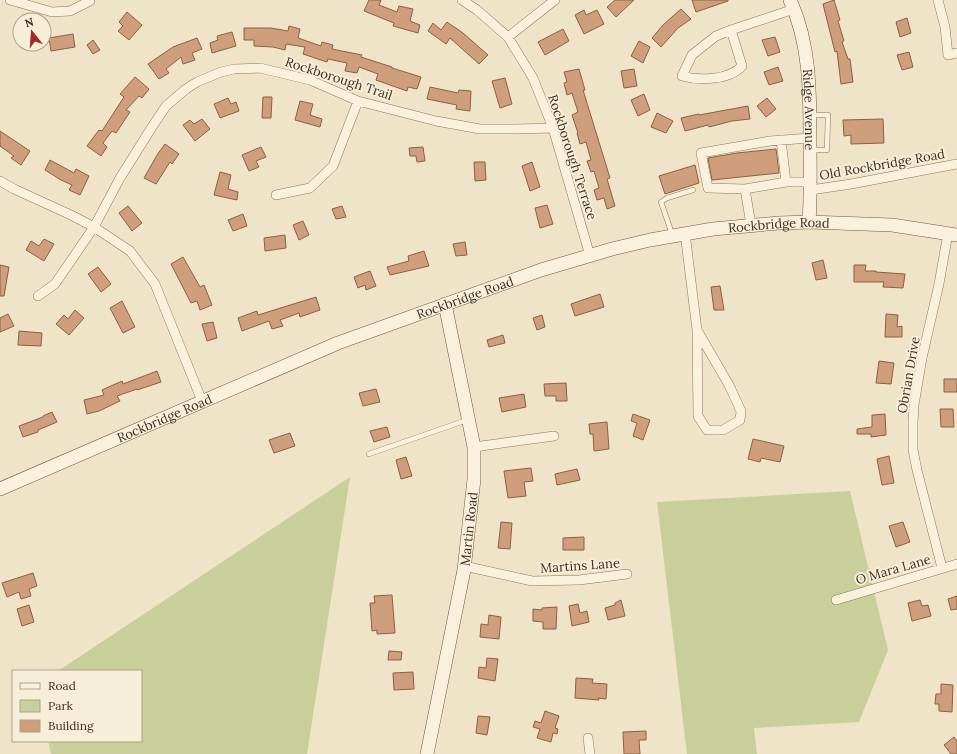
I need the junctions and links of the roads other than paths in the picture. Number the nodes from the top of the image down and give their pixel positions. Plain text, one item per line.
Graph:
1 (10, 0) edge
2 (462, 0) edge
3 (555, 0) edge
4 (938, 0) edge
5 (90, 1) edge
6 (792, 4) edge
7 (731, 30) junction
8 (508, 37) junction
9 (957, 53) edge
10 (358, 101) junction
11 (811, 115) junction
12 (553, 128) junction
13 (782, 140) junction
14 (810, 144) junction
15 (957, 164) edge
16 (0, 182) edge
17 (786, 182) junction
18 (811, 186) junction
19 (745, 189) junction
20 (693, 190) dead end
21 (276, 195) dead end
22 (809, 222) junction
23 (751, 225) junction
24 (94, 227) junction
25 (952, 234) edge
26 (679, 235) junction
27 (590, 256) junction
28 (38, 296) dead end
29 (445, 304) junction
30 (697, 330) junction
31 (202, 401) junction
32 (469, 419) junction
33 (554, 436) dead end
34 (474, 447) junction
35 (369, 454) dead end
36 (0, 489) edge
37 (957, 564) edge
38 (464, 566) junction
39 (942, 568) junction
40 (627, 574) dead end
41 (836, 600) dead end
42 (588, 738) dead end
43 (428, 754) edge
44 (590, 754) edge

1 - 5 street
2 - 8 street, Rockborough Terrace
3 - 8 street
4 - 9 street
6 - 7 street
6 - 11 main road, Ridge Avenue
7 - 7 street
8 - 12 street, Rockborough Terrace
10 - 12 street, Rockborough Trail
10 - 21 street
10 - 24 street, Rockborough Trail
11 - 14 main road, Ridge Avenue
11 - 14 lane
12 - 27 street, Rockborough Terrace
13 - 14 street
13 - 17 street
13 - 19 street, Old Rockbridge Road
14 - 18 main road, Ridge Avenue
15 - 18 street, Old Rockbridge Road
16 - 24 street
17 - 18 street, Old Rockbridge Road
17 - 19 street, Old Rockbridge Road
18 - 22 main road, Ridge Avenue
19 - 23 street
20 - 26 lane
22 - 23 main road, Rockbridge Road
22 - 25 main road, Rockbridge Road
23 - 26 main road, Rockbridge Road
24 - 28 street, Rockborough Trail
24 - 31 street
25 - 39 street, Obrian Drive
26 - 27 main road, Rockbridge Road
26 - 30 street
27 - 29 main road, Rockbridge Road
29 - 31 main road, Rockbridge Road
29 - 32 main road, Martin Road
30 - 30 street
31 - 36 main road, Rockbridge Road
32 - 34 main road, Martin Road
32 - 35 lane
33 - 34 street
34 - 38 main road, Martin Road
37 - 39 street, O Mara Lane
38 - 40 street, Martins Lane
38 - 43 main road, Martin Road
39 - 41 street, O Mara Lane
42 - 44 street

